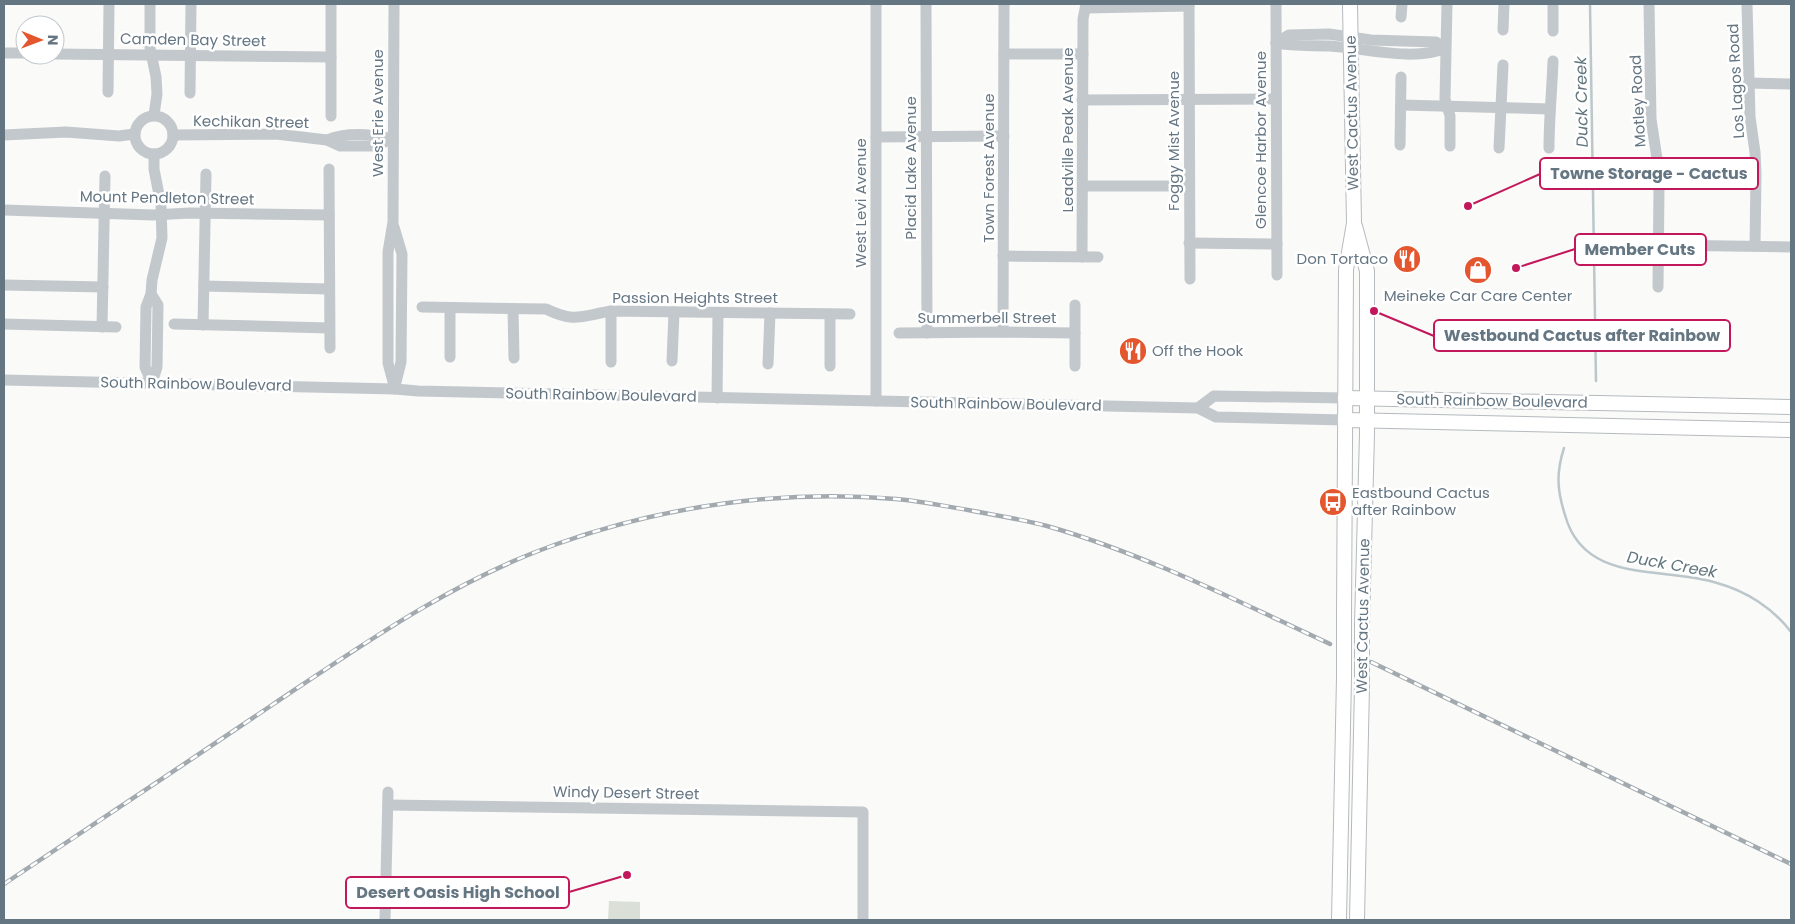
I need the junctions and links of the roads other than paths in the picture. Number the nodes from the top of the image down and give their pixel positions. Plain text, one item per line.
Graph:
1 (109, 4) edge
2 (150, 4) edge
3 (192, 4) edge
4 (330, 4) edge
5 (394, 4) edge
6 (876, 4) edge
7 (926, 4) edge
8 (1004, 4) edge
9 (1276, 4) edge
10 (1350, 4) edge
11 (1402, 4) edge
12 (1447, 4) edge
13 (1504, 4) edge
14 (1553, 4) edge
15 (1649, 4) edge
16 (1747, 4) edge
17 (1189, 5) edge
18 (1086, 6) edge
19 (1402, 17) dead end
20 (1503, 30) dead end
21 (1553, 31) dead end
22 (1276, 43) junction
23 (1350, 43) junction
24 (1446, 48) junction
25 (65, 54) edge
26 (108, 54) junction
27 (1004, 54) junction
28 (1083, 54) junction
29 (151, 55) junction
30 (191, 56) junction
31 (331, 57) junction
32 (1552, 61) dead end
33 (1503, 65) dead end
34 (1401, 77) dead end
35 (1748, 82) junction
36 (1791, 84) edge
37 (108, 92) dead end
38 (190, 92) dead end
39 (1276, 99) junction
40 (1082, 100) junction
41 (1189, 100) junction
42 (1401, 105) junction
43 (1447, 106) junction
44 (1501, 107) junction
45 (1550, 109) junction
46 (154, 115) junction
47 (331, 116) dead end
48 (134, 134) junction
49 (4, 135) edge
50 (173, 135) junction
51 (1004, 136) junction
52 (876, 137) junction
53 (926, 137) junction
54 (393, 139) junction
55 (1400, 145) dead end
56 (1450, 146) dead end
57 (1499, 148) dead end
58 (1549, 148) dead end
59 (154, 154) junction
60 (329, 169) dead end
61 (206, 174) dead end
62 (105, 176) dead end
63 (1083, 186) junction
64 (1189, 186) junction
65 (4, 210) edge
66 (105, 212) junction
67 (205, 213) junction
68 (162, 214) junction
69 (329, 215) junction
70 (1354, 223) junction
71 (1190, 243) junction
72 (1277, 244) junction
73 (1658, 245) junction
74 (1755, 246) junction
75 (1791, 247) edge
76 (1003, 256) junction
77 (1082, 257) junction
78 (1098, 257) dead end
79 (1277, 275) dead end
80 (1190, 279) dead end
81 (4, 285) edge
82 (204, 286) junction
83 (103, 287) junction
84 (1658, 287) dead end
85 (329, 289) junction
86 (1075, 305) dead end
87 (422, 307) dead end
88 (450, 308) junction
89 (513, 309) junction
90 (611, 311) junction
91 (674, 312) junction
92 (718, 313) junction
93 (770, 313) junction
94 (830, 314) junction
95 (850, 314) dead end
96 (4, 324) edge
97 (174, 324) dead end
98 (203, 325) junction
99 (102, 327) junction
100 (116, 327) dead end
101 (329, 328) junction
102 (1003, 332) junction
103 (899, 333) dead end
104 (927, 333) junction
105 (1075, 333) junction
106 (330, 348) dead end
107 (450, 357) dead end
108 (514, 358) dead end
109 (672, 361) dead end
110 (610, 362) dead end
111 (768, 364) dead end
112 (830, 366) dead end
113 (1074, 366) dead end
114 (4, 380) edge
115 (152, 383) junction
116 (395, 389) junction
117 (716, 398) junction
118 (1345, 398) junction
119 (1367, 398) junction
120 (876, 401) junction
121 (1198, 408) junction
122 (1791, 408) edge
123 (1345, 420) junction
124 (1367, 421) junction
125 (1791, 430) edge
126 (388, 792) dead end
127 (388, 805) junction
128 (386, 920) edge
129 (863, 920) edge
130 (1339, 920) edge
131 (1357, 920) edge

1 - 26 street
2 - 29 street
3 - 30 street
4 - 31 street
5 - 54 street, West Erie Avenue
6 - 52 street, West Levi Avenue
7 - 53 street, Placid Lake Avenue
8 - 27 street, Town Forest Avenue
9 - 22 street, Glencoe Harbor Avenue
10 - 23 main road, West Cactus Avenue
11 - 19 street
12 - 24 street
13 - 20 street
14 - 21 street
15 - 73 street, Motley Road
16 - 35 street, Los Lagos Road
17 - 18 street
17 - 41 street, Foggy Mist Avenue
18 - 28 street, Leadville Peak Avenue
22 - 23 street
22 - 39 street, Glencoe Harbor Avenue
23 - 24 street
23 - 70 main road, West Cactus Avenue
24 - 43 street
25 - 26 street, Camden Bay Street
26 - 29 street, Camden Bay Street
26 - 37 street
27 - 28 street
27 - 51 street, Town Forest Avenue
28 - 40 street, Leadville Peak Avenue
29 - 30 street, Camden Bay Street
29 - 46 street
30 - 31 street, Camden Bay Street
30 - 38 street
31 - 47 street
32 - 45 street
33 - 44 street
34 - 42 street
35 - 36 street
35 - 74 street, Los Lagos Road
39 - 41 street
39 - 72 street, Glencoe Harbor Avenue
40 - 41 street
40 - 63 street, Leadville Peak Avenue
41 - 64 street, Foggy Mist Avenue
42 - 43 street
42 - 55 street
43 - 44 street
43 - 56 street
44 - 45 street
44 - 57 street
45 - 58 street
46 - 48 street
46 - 50 street
48 - 49 street
48 - 59 street
50 - 54 street, Kechikan Street
50 - 59 street
51 - 53 street
51 - 76 street, Town Forest Avenue
52 - 53 street
52 - 120 street, West Levi Avenue
53 - 104 street, Placid Lake Avenue
54 - 116 street, West Erie Avenue
59 - 68 street
60 - 69 street
61 - 67 street
62 - 66 street
63 - 64 street
63 - 77 street, Leadville Peak Avenue
64 - 71 street, Foggy Mist Avenue
65 - 66 street, Mount Pendleton Street
66 - 68 street, Mount Pendleton Street
66 - 83 street
67 - 68 street, Mount Pendleton Street
67 - 69 street, Mount Pendleton Street
67 - 82 street
68 - 115 street
69 - 85 street
70 - 118 main road, West Cactus Avenue
70 - 119 main road, West Cactus Avenue
71 - 72 street
71 - 80 street, Foggy Mist Avenue
72 - 79 street, Glencoe Harbor Avenue
73 - 74 street
73 - 84 street, Motley Road
74 - 75 street
76 - 77 street
76 - 102 street, Town Forest Avenue
77 - 78 street
81 - 83 street
82 - 85 street
82 - 98 street
83 - 99 street
85 - 101 street
86 - 105 street
87 - 88 street, Passion Heights Street
88 - 89 street, Passion Heights Street
88 - 107 street
89 - 90 street, Passion Heights Street
89 - 108 street
90 - 91 street, Passion Heights Street
90 - 110 street
91 - 92 street, Passion Heights Street
91 - 109 street
92 - 93 street, Passion Heights Street
92 - 117 street
93 - 94 street, Passion Heights Street
93 - 111 street
94 - 95 street, Passion Heights Street
94 - 112 street
96 - 99 street
97 - 98 street
98 - 101 street
99 - 100 street
101 - 106 street
102 - 104 street, Summerbell Street
102 - 105 street, Summerbell Street
103 - 104 street, Summerbell Street
105 - 113 street
114 - 115 street, South Rainbow Boulevard
115 - 116 street, South Rainbow Boulevard
116 - 117 street, South Rainbow Boulevard
117 - 120 street, South Rainbow Boulevard
118 - 119 main road, South Rainbow Boulevard
118 - 121 street, South Rainbow Boulevard
118 - 123 main road, West Cactus Avenue
119 - 122 main road, South Rainbow Boulevard
119 - 124 main road, West Cactus Avenue
120 - 121 street, South Rainbow Boulevard
121 - 123 street, South Rainbow Boulevard
123 - 124 main road, South Rainbow Boulevard
123 - 130 main road, West Cactus Avenue, bridge
124 - 125 main road, South Rainbow Boulevard
124 - 131 main road, West Cactus Avenue, bridge
126 - 127 street
127 - 128 street
127 - 129 street, Windy Desert Street

